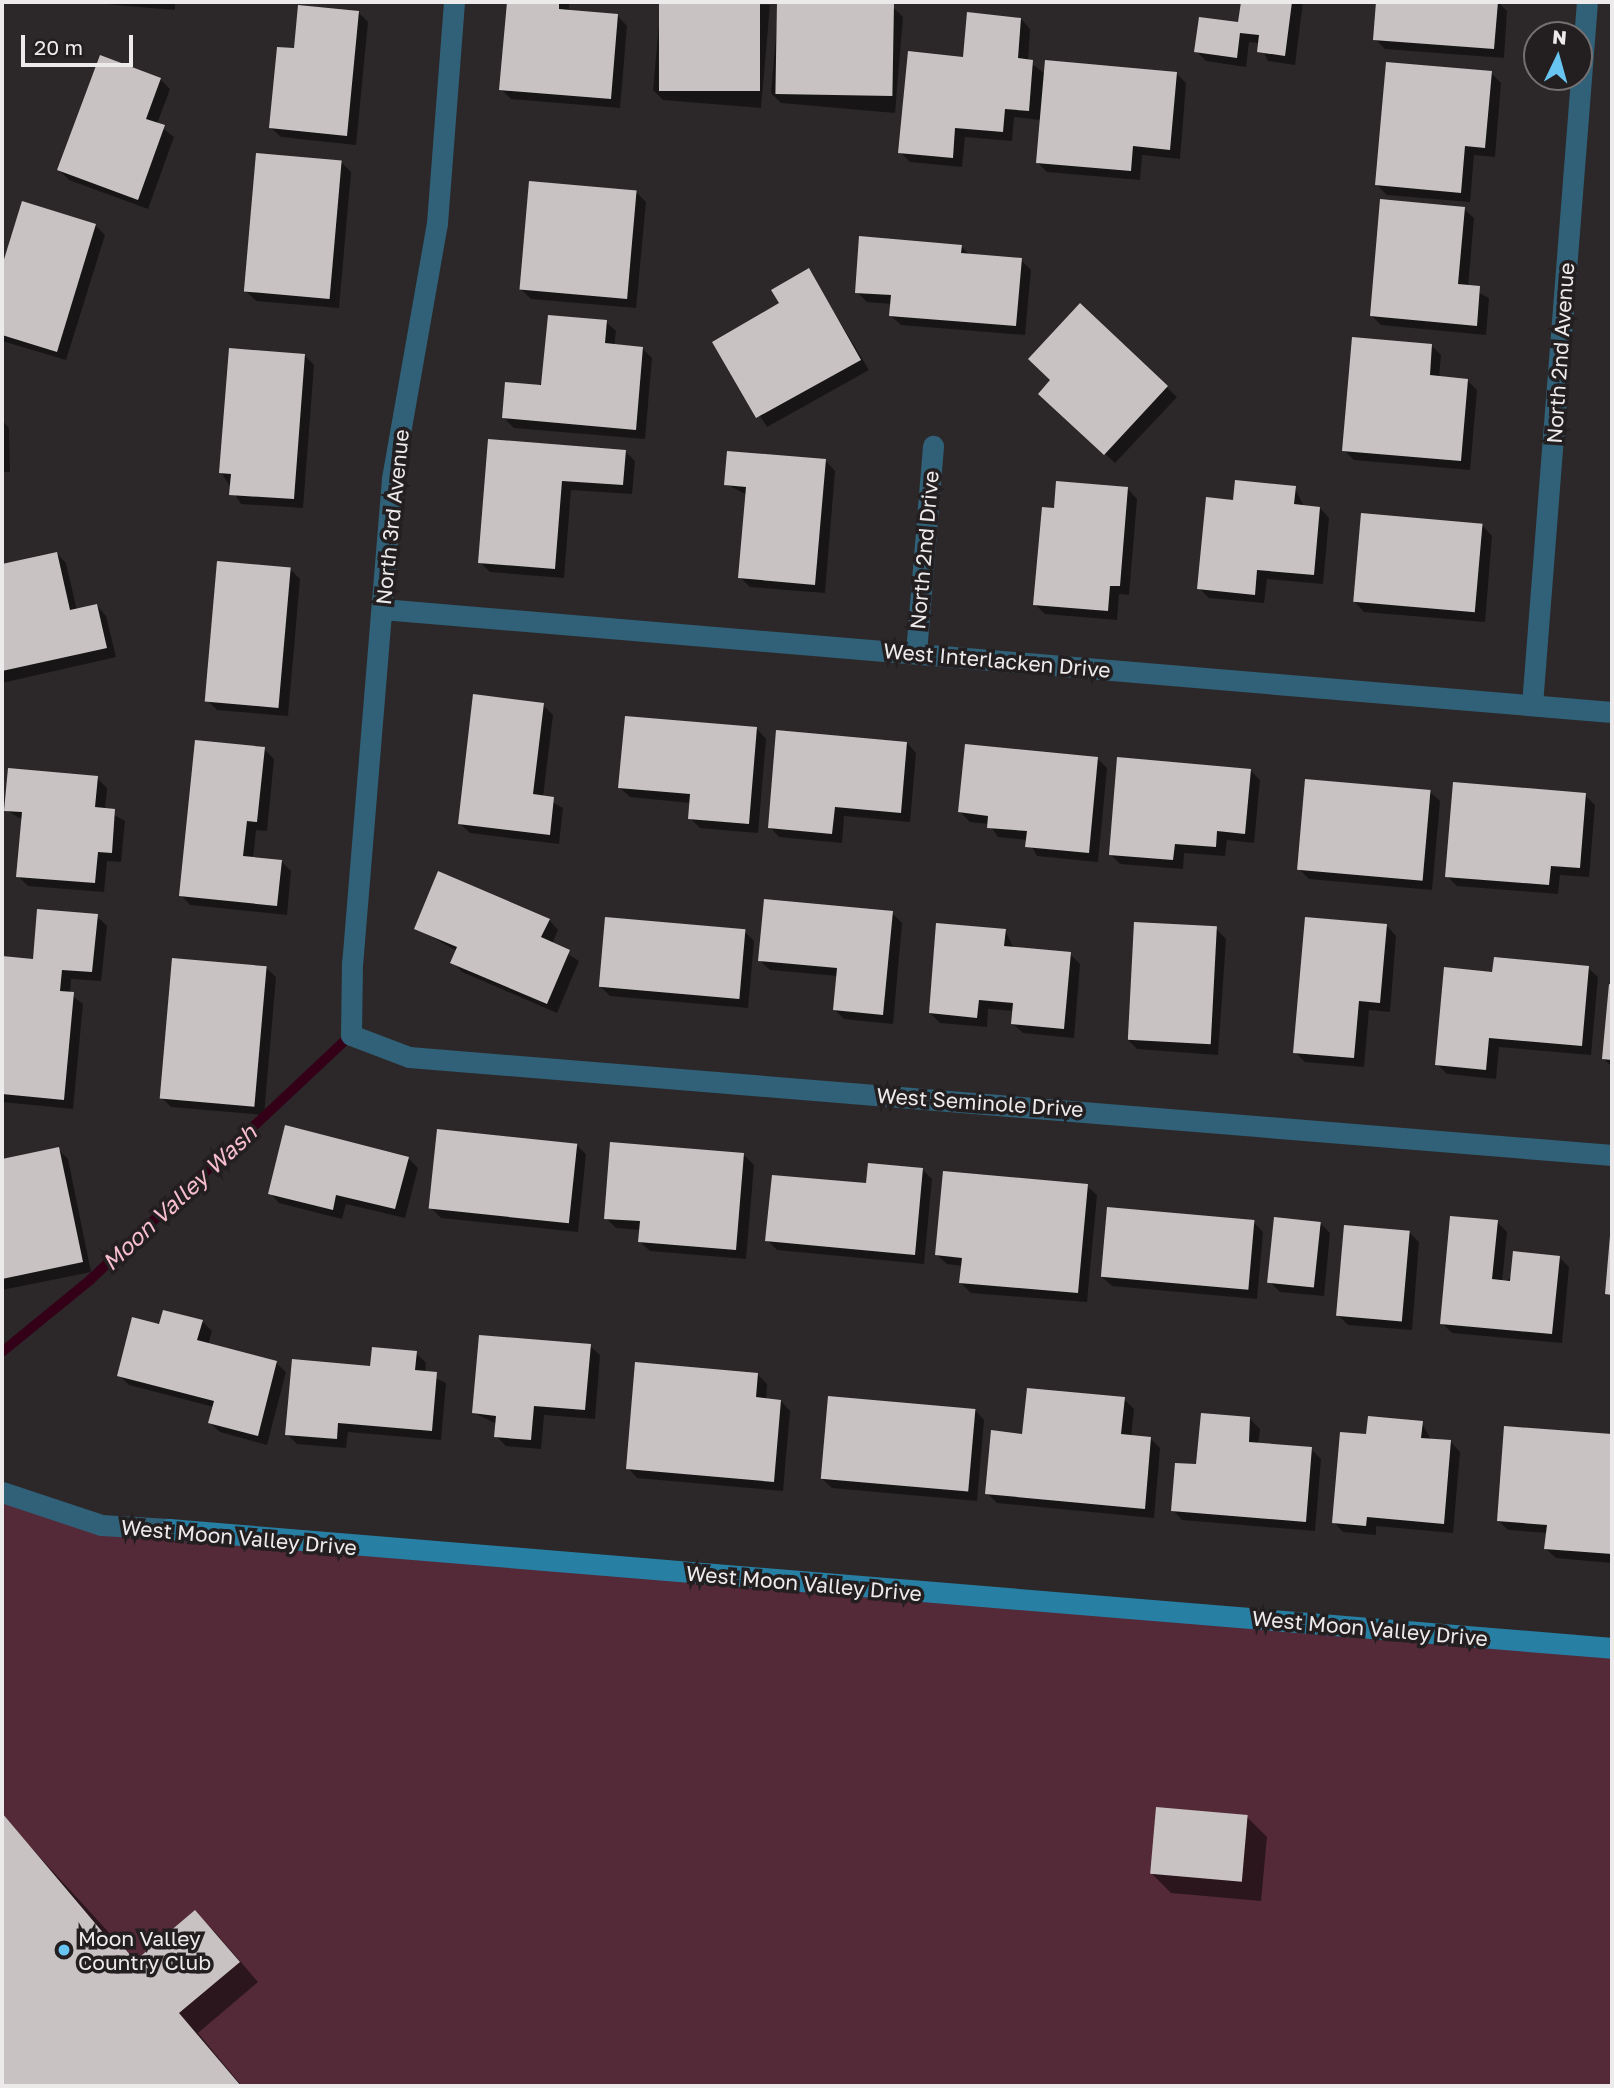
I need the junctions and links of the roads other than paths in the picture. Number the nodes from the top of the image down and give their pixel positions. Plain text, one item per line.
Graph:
1 (454, 2) edge
2 (1587, 2) edge
3 (933, 446) dead end
4 (382, 609) junction
5 (916, 653) junction
6 (1532, 705) junction
7 (1612, 712) edge
8 (351, 1035) joint
9 (1612, 1154) edge
10 (2, 1492) edge
11 (1612, 1648) edge

1 - 4 street, North 3rd Avenue
2 - 6 street, North 2nd Avenue
3 - 5 street, North 2nd Drive
4 - 5 street, West Interlacken Drive
4 - 8 street, North 3rd Avenue
5 - 6 street, West Interlacken Drive
6 - 7 street, West Interlacken Drive
8 - 9 street, West Seminole Drive
10 - 11 street, West Moon Valley Drive

